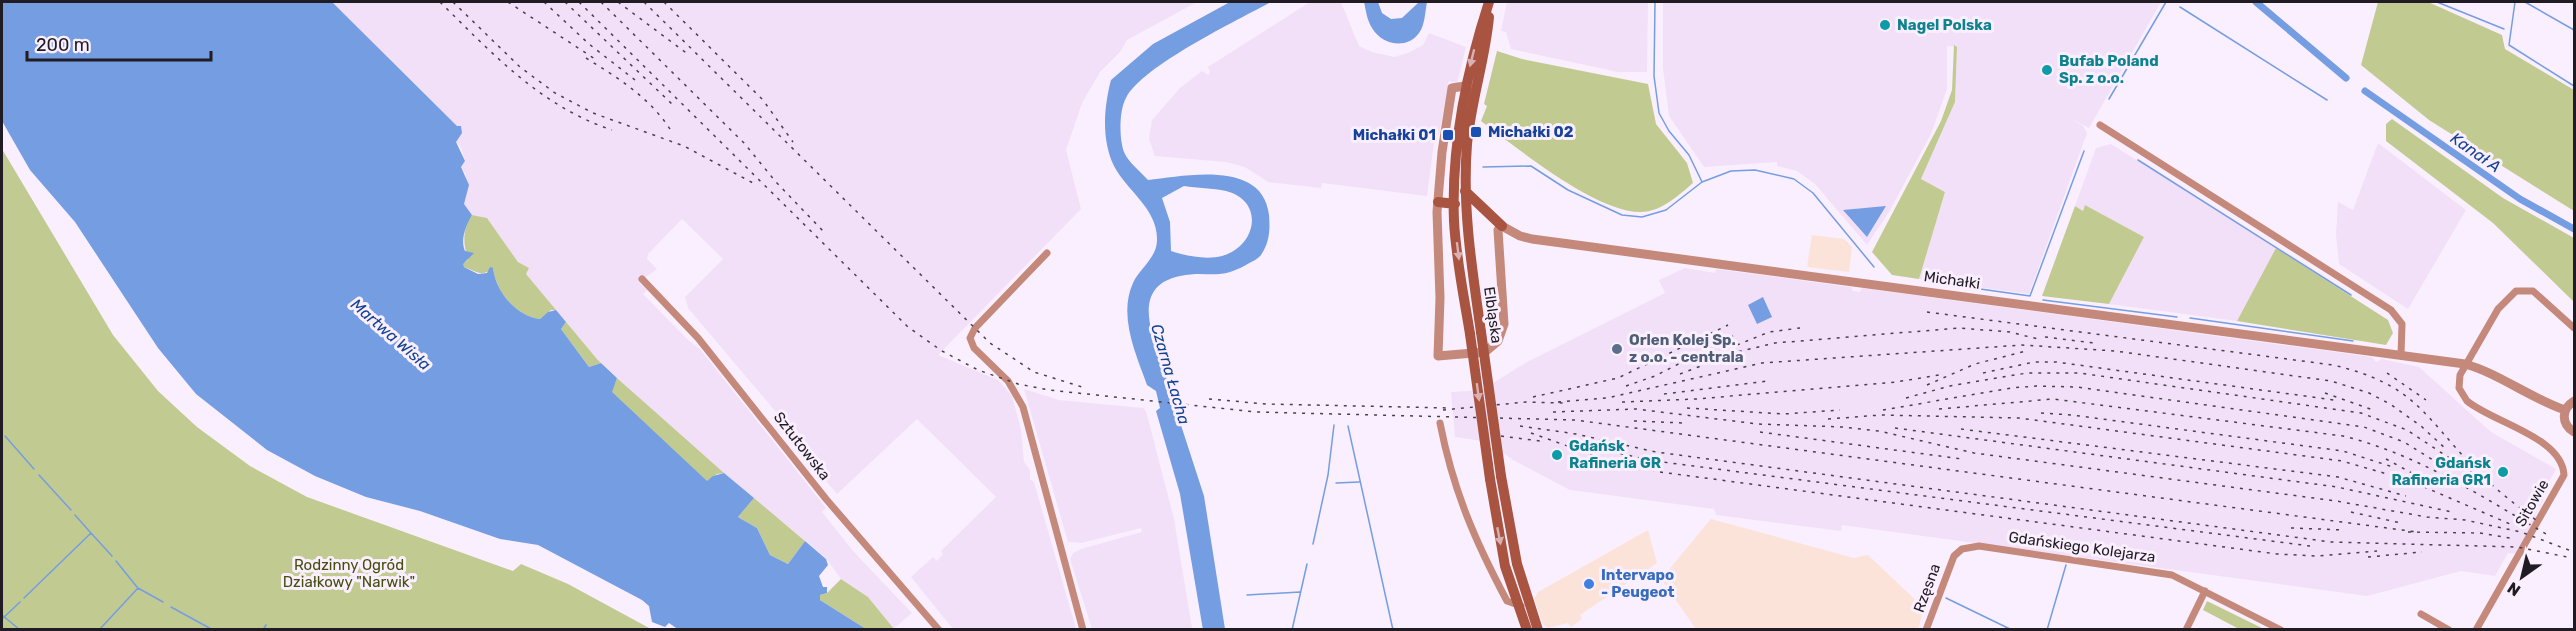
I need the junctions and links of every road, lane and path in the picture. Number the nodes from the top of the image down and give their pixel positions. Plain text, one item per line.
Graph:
1 (1489, 2) edge
2 (1465, 86) junction
3 (2100, 125) dead end
4 (1465, 191) junction
5 (1438, 202) junction
6 (1455, 204) junction
7 (1483, 207) junction
8 (1466, 214) junction
9 (1502, 226) junction
10 (1047, 253) dead end
11 (642, 279) dead end
12 (2574, 328) edge
13 (1475, 333) junction
14 (2401, 355) junction
15 (2465, 364) junction
16 (2574, 401) edge
17 (2565, 410) junction
18 (1440, 423) dead end
19 (2574, 432) edge
20 (1954, 556) joint
21 (2205, 591) junction
22 (1523, 606) junction
23 (2421, 614) dead end
24 (2280, 629) edge
25 (939, 630) edge
26 (1083, 630) edge
27 (1527, 630) edge
28 (1538, 630) edge
29 (1926, 630) edge
30 (2186, 630) edge
31 (2449, 630) edge
32 (2476, 630) edge

1 -> 2 main road, Elbląska
1 - 4 main road, Elbląska
2 - 5 street
2 - 6 main road, Elbląska
3 - 14 street
4 - 7 main road
4 - 8 main road, Elbląska
5 - 6 main road
5 - 9 street
6 -> 13 main road, Elbląska
7 - 8 main road
7 - 9 main road
8 - 13 main road, Elbląska
9 - 14 street, Michałki
10 - 26 street
11 - 25 street, Sztutowska
12 - 15 street, Sitowie
13 - 22 main road, Elbląska, bridge
14 - 15 street, Michałki
15 - 17 street
15 - 32 street, Sitowie
16 - 17 street
17 - 19 street
18 - 22 street, Elbląska
20 - 21 street, Gdańskiego Kolejarza
20 - 29 street, Rzęsna
21 - 24 street, Gdańskiego Kolejarza
21 - 30 street
22 - 27 main road, Elbląska
22 - 28 main road, Elbląska
23 - 31 street

